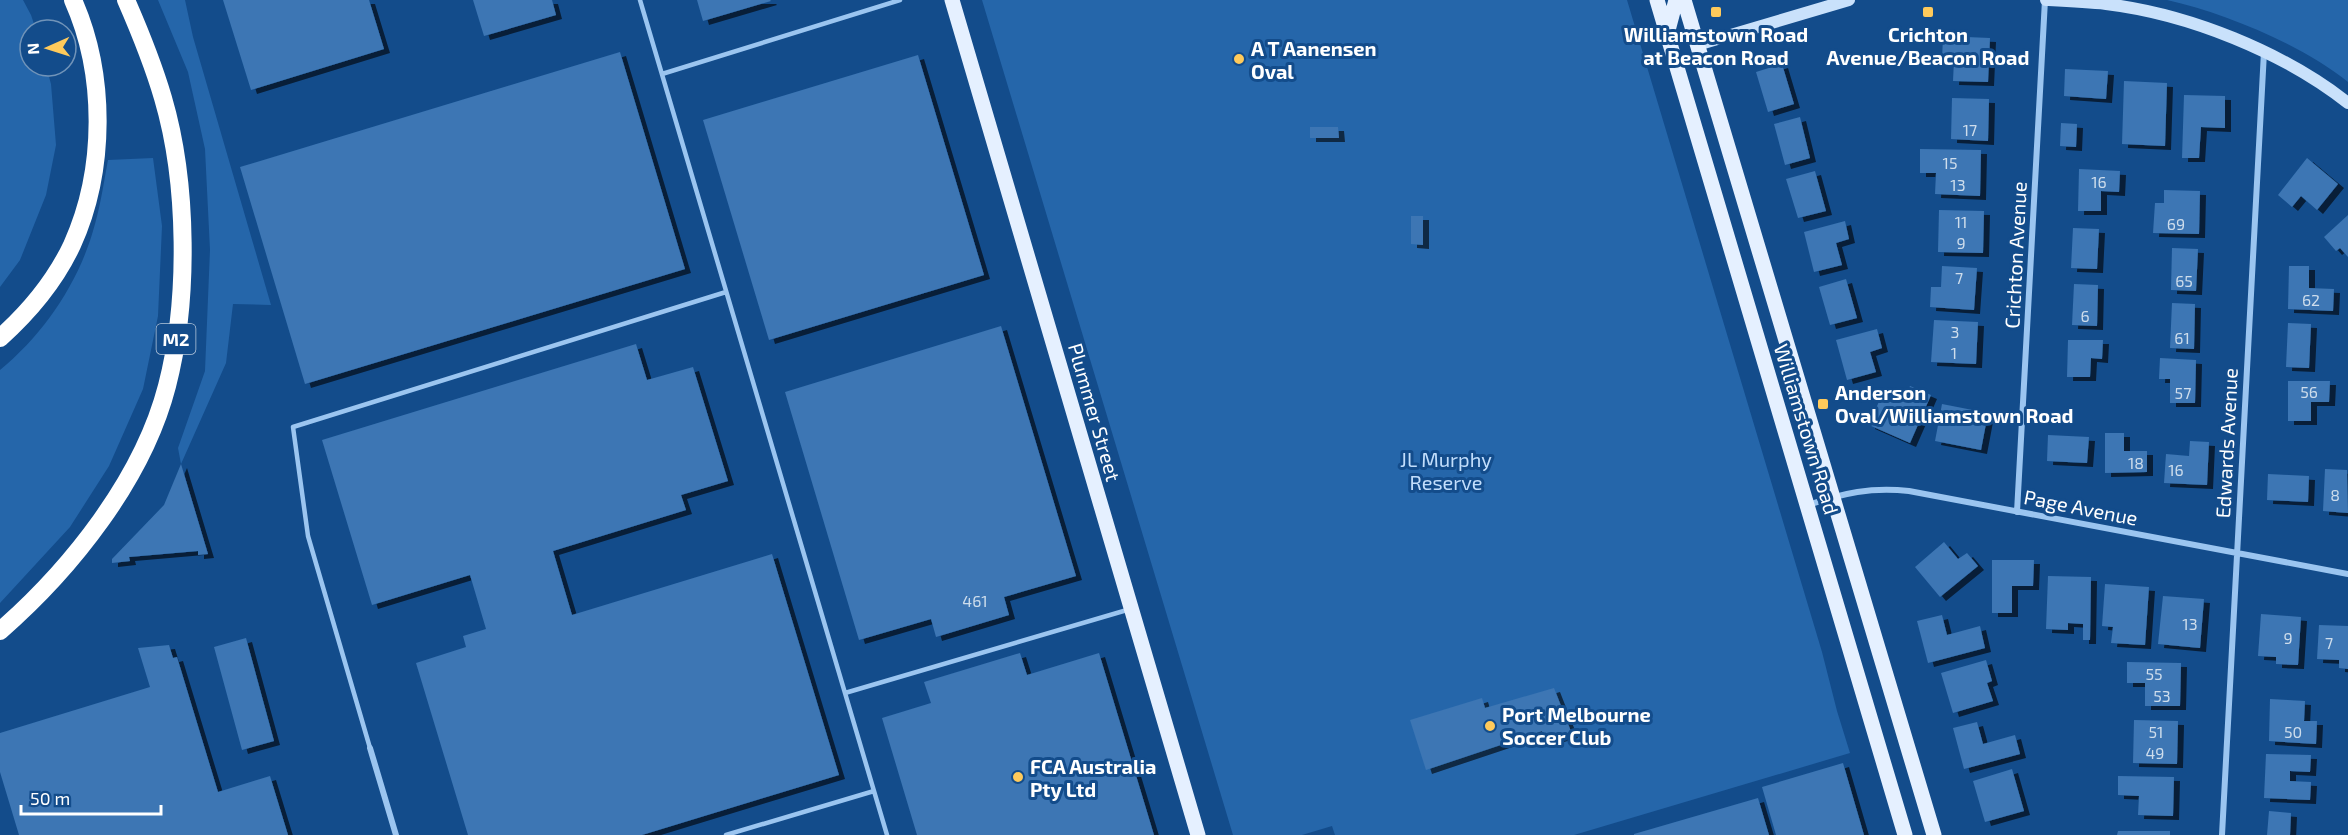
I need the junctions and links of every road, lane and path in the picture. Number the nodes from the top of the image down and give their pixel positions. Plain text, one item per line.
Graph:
1 (73, 0) edge
2 (126, 0) edge
3 (640, 0) edge
4 (900, 0) edge
5 (952, 0) edge
6 (1657, 0) edge
7 (1676, 0) edge
8 (1684, 0) edge
9 (1849, 0) edge
10 (2046, 0) edge
11 (1667, 35) junction
12 (1697, 45) junction
13 (2264, 52) junction
14 (662, 74) junction
15 (2348, 103) edge
16 (726, 292) junction
17 (0, 338) edge
18 (1832, 497) junction
19 (1808, 505) junction
20 (2017, 512) junction
21 (2237, 554) junction
22 (2348, 574) edge
23 (1130, 609) junction
24 (0, 631) edge
25 (845, 693) junction
26 (370, 748) joint
27 (874, 791) junction
28 (396, 835) edge
29 (726, 835) edge
30 (887, 835) edge
31 (1198, 835) edge
32 (1905, 835) edge
33 (1934, 835) edge
34 (2222, 835) edge

1 - 17 highway
2 - 24 highway, M2
3 - 14 lane
4 - 14 lane
5 - 23 main road, Plummer Street
6 - 11 main road, Williamstown Road
7 - 11 main road
8 - 12 main road, Williamstown Road
9 - 12 street
10 - 13 street
10 - 20 street, Crichton Avenue
11 - 12 main road
11 - 19 main road, Williamstown Road
12 - 18 main road, Williamstown Road
13 - 15 street
13 - 21 street, Edwards Avenue
14 - 16 lane
16 - 25 lane
16 - 26 lane
18 - 19 street, Page Avenue
18 - 20 street, Page Avenue
18 - 33 main road, Williamstown Road
19 - 32 main road, Williamstown Road
20 - 21 street, Page Avenue
21 - 22 street, Page Avenue
21 - 34 street, Edwards Avenue
23 - 25 lane
23 - 31 main road, Plummer Street
25 - 27 lane
26 - 28 street
27 - 29 lane
27 - 30 lane

